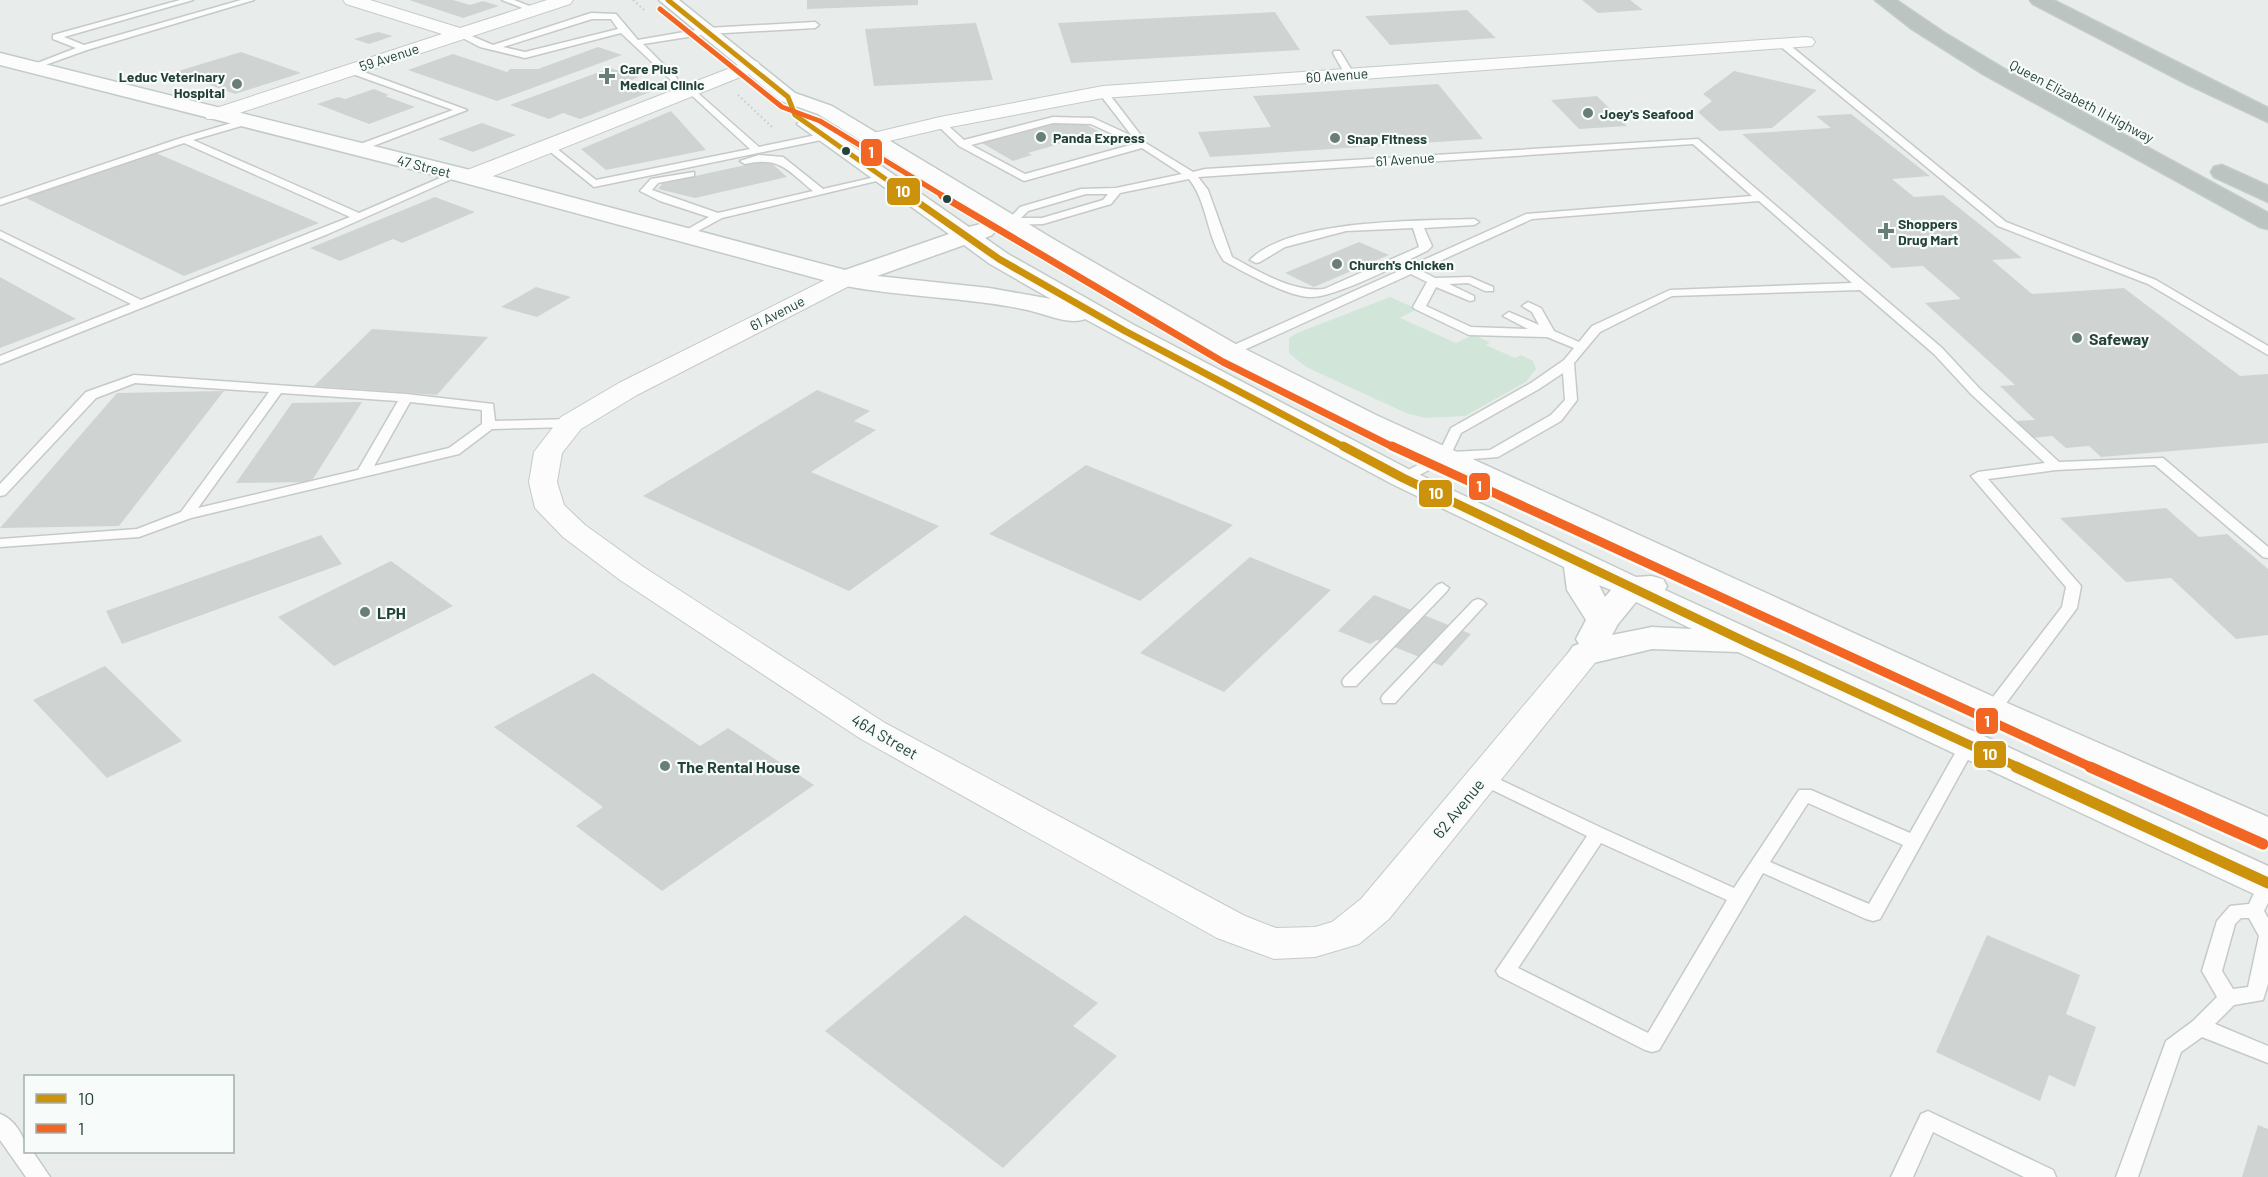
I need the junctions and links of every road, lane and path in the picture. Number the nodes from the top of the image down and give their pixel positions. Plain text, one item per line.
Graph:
1 (189, 0) edge
2 (250, 0) edge
3 (352, 0) edge
4 (506, 0) edge
5 (564, 0) edge
6 (668, 0) edge
7 (1884, 0) edge
8 (1900, 0) edge
9 (2039, 0) edge
10 (2073, 0) edge
11 (534, 9) junction
12 (131, 16) junction
13 (815, 25) dead end
14 (159, 26) junction
15 (623, 30) junction
16 (707, 31) junction
17 (459, 34) junction
18 (1806, 42) dead end
19 (636, 43) junction
20 (1783, 44) junction
21 (84, 48) junction
22 (494, 48) junction
23 (1336, 53) dead end
24 (0, 59) edge
25 (751, 66) junction
26 (31, 67) junction
27 (350, 70) junction
28 (2218, 71) dead end
29 (1349, 74) junction
30 (682, 85) junction
31 (1103, 92) junction
32 (788, 97) junction
33 (214, 115) junction
34 (2268, 116) edge
35 (244, 122) junction
36 (940, 123) junction
37 (826, 136) junction
38 (2151, 137) dead end
39 (184, 140) junction
40 (872, 140) junction
41 (962, 144) junction
42 (1143, 145) junction
43 (548, 146) junction
44 (356, 149) junction
45 (756, 149) junction
46 (2201, 161) dead end
47 (464, 175) junction
48 (1191, 175) junction
49 (884, 178) junction
50 (1116, 191) junction
51 (820, 192) junction
52 (2268, 195) edge
53 (1762, 198) junction
54 (0, 202) edge
55 (718, 216) junction
56 (359, 217) junction
57 (1011, 222) junction
58 (1474, 222) dead end
59 (2268, 222) edge
60 (1418, 226) junction
61 (0, 234) edge
62 (685, 235) junction
63 (967, 236) junction
64 (1256, 260) dead end
65 (1411, 270) junction
66 (847, 278) junction
67 (1433, 280) junction
68 (1863, 286) junction
69 (1489, 289) dead end
70 (1470, 298) dead end
71 (140, 304) junction
72 (1528, 306) dead end
73 (1509, 316) dead end
74 (1125, 331) junction
75 (1549, 333) junction
76 (1581, 347) junction
77 (2268, 351) edge
78 (1229, 352) junction
79 (0, 360) edge
80 (1568, 363) junction
81 (278, 389) junction
82 (406, 398) junction
83 (489, 425) junction
84 (565, 430) junction
85 (1443, 457) junction
86 (2056, 466) junction
87 (364, 472) junction
88 (1403, 478) junction
89 (0, 492) edge
90 (186, 515) junction
91 (0, 543) edge
92 (2268, 554) edge
93 (1579, 562) junction
94 (1716, 581) junction
95 (1631, 587) junction
96 (1442, 588) dead end
97 (1478, 603) dead end
98 (1602, 620) junction
99 (1748, 643) junction
100 (1585, 654) junction
101 (1350, 682) dead end
102 (1389, 699) dead end
103 (1992, 710) junction
104 (1968, 745) junction
105 (1482, 778) junction
106 (2268, 832) edge
107 (1598, 834) junction
108 (1913, 842) junction
109 (1761, 865) junction
110 (2264, 893) edge
111 (1738, 897) junction
112 (2268, 936) edge
113 (1315, 942) joint
114 (2228, 998) junction
115 (2200, 1026) junction
116 (2268, 1055) edge
117 (0, 1123) edge
118 (39, 1177) edge
119 (1902, 1177) edge
120 (2045, 1177) edge
121 (2127, 1177) edge

1 - 12 lane
2 - 14 lane
3 - 17 street
4 - 11 lane
5 - 11 street, 59 Avenue
6 - 16 main road
7 - 59 highway
8 - 38 highway, Queen Elizabeth II Highway
9 - 34 highway
10 - 28 highway
11 - 17 street, 59 Avenue
12 - 14 lane
12 - 21 lane
13 - 16 lane
14 - 21 lane
15 - 19 lane
15 - 22 lane
15 - 22 lane
16 - 19 lane
16 - 25 main road
17 - 22 lane
17 - 27 street, 59 Avenue
18 - 20 street, 60 Avenue
19 - 30 lane
20 - 29 street, 60 Avenue
20 - 77 lane
21 - 26 lane
23 - 29 lane
24 - 26 main road, 47 Street
25 - 30 street
25 - 32 main road
26 - 33 main road, 47 Street
27 - 33 street, 59 Avenue
27 - 44 lane
29 - 31 street, 60 Avenue
30 - 43 street
30 - 45 lane
31 - 36 street, 60 Avenue
31 - 42 lane
32 - 37 main road
32 - 40 main road
33 - 35 main road, 47 Street
35 - 39 lane
35 - 44 main road, 47 Street
36 - 40 street, 60 Avenue
36 - 41 lane
37 - 45 lane
37 - 49 main road
39 - 54 lane
39 - 56 lane
40 - 57 main road
41 - 42 lane
41 - 42 lane
42 - 48 lane
43 - 45 lane
43 - 47 street
44 - 47 main road, 47 Street
46 - 52 highway
47 - 56 lane
47 - 62 main road, 47 Street
48 - 50 lane, 61 Avenue
48 - 53 lane, 61 Avenue
48 - 60 lane
49 - 51 lane
49 - 63 main road
50 - 57 lane, 61 Avenue
50 - 57 lane, 61 Avenue
51 - 55 lane
51 - 55 lane
53 - 65 lane
53 - 68 lane
55 - 62 lane
56 - 71 lane
57 - 63 main road, 61 Avenue
57 - 78 main road
58 - 60 lane
60 - 64 lane
61 - 71 lane
62 - 66 main road, 47 Street
63 - 66 main road, 61 Avenue
63 - 74 main road
65 - 67 lane
65 - 78 lane
66 - 74 main road, 47 Street
66 - 84 street, 61 Avenue
67 - 69 lane
67 - 70 lane
67 - 75 lane
68 - 76 lane
68 - 86 lane
71 - 79 lane
72 - 75 lane
73 - 75 lane
74 - 88 main road
75 - 76 lane
76 - 80 lane
78 - 85 main road
80 - 85 lane
80 - 85 lane
81 - 82 lane
81 - 89 lane
81 - 90 lane
82 - 83 lane
82 - 87 lane
83 - 84 lane
83 - 87 lane
84 - 113 street, 46A Street
85 - 88 lane
85 - 94 main road
86 - 92 lane
86 - 103 lane
87 - 90 lane
88 - 93 main road
90 - 91 lane
93 - 95 main road
93 - 98 main road
94 - 95 main road
94 - 103 main road
95 - 98 main road
95 - 99 main road
96 - 101 lane
97 - 102 lane
98 - 100 main road
99 - 100 main road
99 - 104 main road
100 - 105 street, 62 Avenue
103 - 106 main road
104 - 108 lane
104 - 110 main road
105 - 107 lane
105 - 113 street, 62 Avenue
107 - 111 lane
107 - 111 lane
108 - 109 lane
108 - 109 lane
109 - 111 lane
110 - 112 lane
110 - 114 lane
112 - 114 lane
114 - 115 lane
115 - 116 lane
115 - 121 lane
117 - 118 lane
119 - 120 lane

